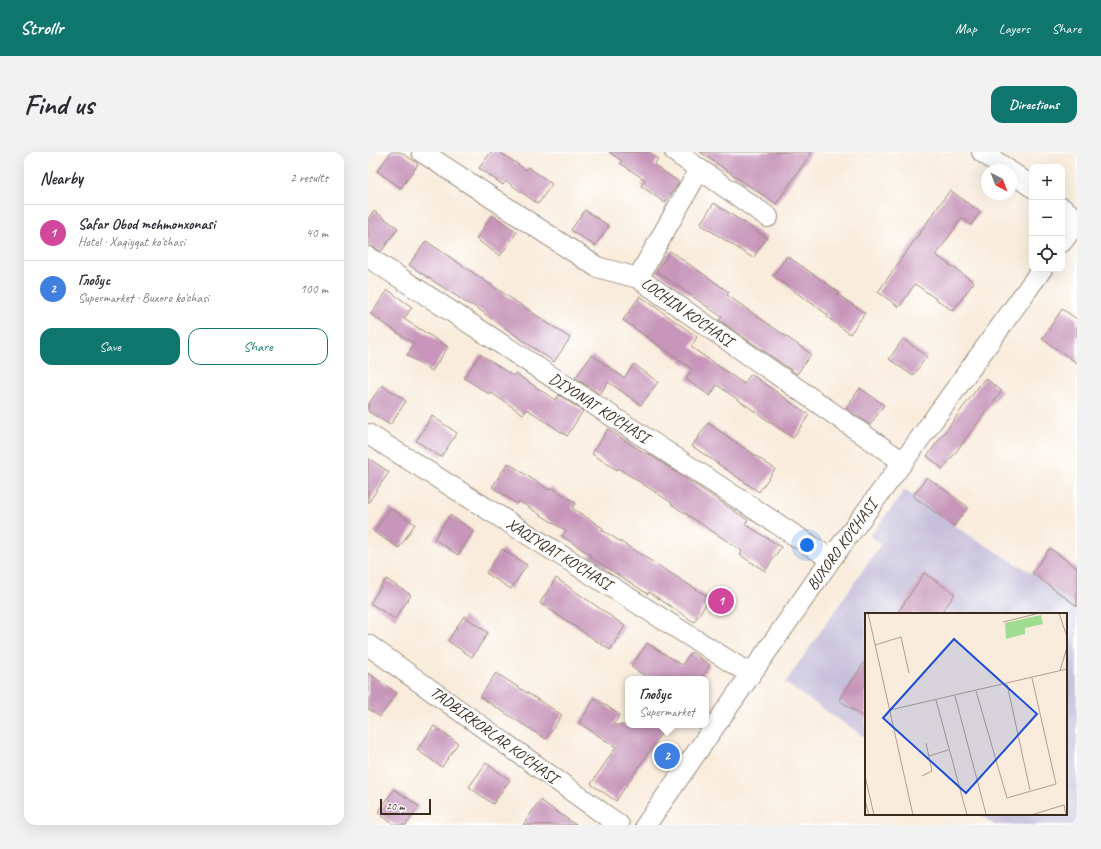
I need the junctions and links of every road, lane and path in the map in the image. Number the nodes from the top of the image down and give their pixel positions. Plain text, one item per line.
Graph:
1 (422, 152) edge
2 (675, 152) edge
3 (982, 152) edge
4 (999, 164) edge
5 (699, 170) junction
6 (1017, 176) edge
7 (1029, 185) edge
8 (1065, 210) edge
9 (768, 217) dead end
10 (1077, 219) edge
11 (1077, 222) edge
12 (1065, 238) edge
13 (368, 257) edge
14 (1040, 272) edge
15 (638, 278) junction
16 (368, 434) edge
17 (903, 462) junction
18 (831, 559) junction
19 (368, 645) edge
20 (750, 674) junction
21 (620, 825) edge
22 (646, 825) edge

1 - 15 street, LOCHIN KO'CHASI
2 - 5 street
3 - 4 street
5 - 9 street
5 - 15 street
6 - 7 street
8 - 10 street
11 - 12 street
13 - 18 street, DIYONAT KO'CHASI
14 - 17 street, BUXORO KO'CHASI
15 - 17 street, LOCHIN KO'CHASI
16 - 20 street, XAQIYQAT KO'CHASI
17 - 18 street, BUXORO KO'CHASI
18 - 20 street, BUXORO KO'CHASI
19 - 21 street, TADBIRKORLAR KO'CHASI
20 - 22 street, BUXORO KO'CHASI

